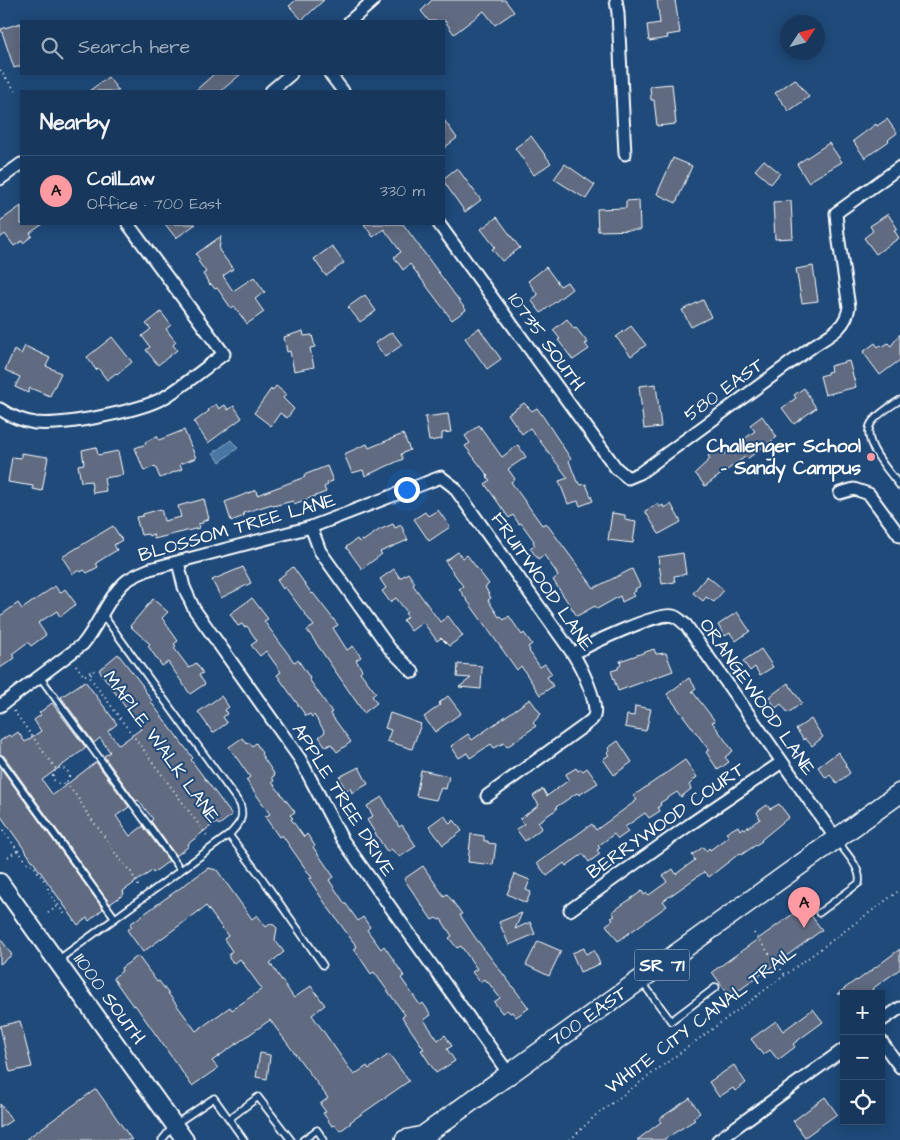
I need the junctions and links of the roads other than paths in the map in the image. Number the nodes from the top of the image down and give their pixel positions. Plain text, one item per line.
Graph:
1 (374, 0) edge
2 (616, 0) edge
3 (351, 20) edge
4 (290, 75) edge
5 (331, 75) edge
6 (272, 90) edge
7 (342, 90) edge
8 (625, 154) dead end
9 (20, 165) edge
10 (900, 167) edge
11 (0, 179) edge
12 (129, 225) edge
13 (440, 225) edge
14 (900, 400) edge
15 (0, 409) edge
16 (441, 477) joint
17 (628, 478) joint
18 (900, 486) edge
19 (840, 493) dead end
20 (311, 527) junction
21 (900, 536) edge
22 (178, 562) junction
23 (103, 615) junction
24 (573, 654) junction
25 (413, 672) dead end
26 (40, 676) junction
27 (0, 706) edge
28 (0, 759) edge
29 (782, 762) junction
30 (900, 793) edge
31 (487, 796) dead end
32 (229, 835) junction
33 (836, 840) junction
34 (181, 870) junction
35 (3, 893) edge
36 (570, 910) dead end
37 (819, 913) dead end
38 (115, 918) junction
39 (56, 961) junction
40 (323, 965) dead end
41 (641, 980) junction
42 (716, 987) dead end
43 (900, 1008) edge
44 (885, 1019) edge
45 (885, 1046) edge
46 (840, 1052) edge
47 (900, 1067) edge
48 (509, 1074) junction
49 (229, 1119) junction
50 (174, 1126) junction
51 (416, 1139) edge
52 (162, 1140) edge
53 (185, 1140) edge
54 (244, 1140) edge
55 (291, 1140) edge
56 (303, 1140) edge
57 (324, 1140) edge
58 (718, 1140) edge

1 - 3 street
2 - 8 street
4 - 6 street
5 - 7 street
9 - 11 street
10 - 17 street, 580 EAST
12 - 15 street
13 - 17 street, 10735 SOUTH
14 - 18 lane
16 - 20 street, BLOSSOM TREE LANE
16 - 24 street, FRUITWOOD LANE
19 - 21 street
20 - 22 street, BLOSSOM TREE LANE
20 - 25 street
22 - 23 street, BLOSSOM TREE LANE
22 - 48 street, APPLE TREE DRIVE
23 - 26 street, BLOSSOM TREE LANE
23 - 32 lane
24 - 29 street, ORANGEWOOD LANE
24 - 31 street, FRUITWOOD LANE
26 - 27 street, BLOSSOM TREE LANE
26 - 34 lane
28 - 38 lane
29 - 33 street, ORANGEWOOD LANE
29 - 36 street, BERRYWOOD COURT
30 - 33 main road, 700 EAST / SR 71
32 - 34 lane
32 - 40 lane
33 - 37 lane
33 - 41 main road, 700 EAST / SR 71
34 - 38 lane
35 - 39 street, 11000 SOUTH
38 - 39 lane
39 - 50 street, 11000 SOUTH
41 - 42 lane
41 - 48 main road, 700 EAST / SR 71
43 - 44 street
45 - 47 street
46 - 58 street
48 - 51 main road, 700 EAST / SR 71
49 - 50 lane
49 - 54 lane
49 - 55 lane
50 - 52 lane
50 - 53 street, 11000 SOUTH
56 - 57 lane

